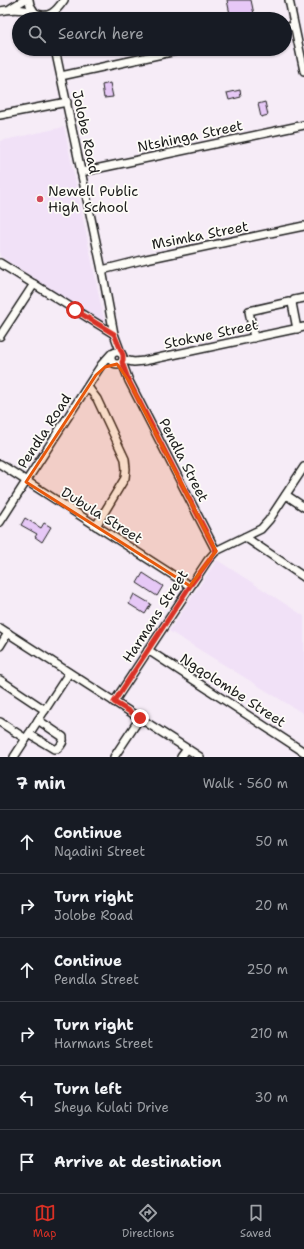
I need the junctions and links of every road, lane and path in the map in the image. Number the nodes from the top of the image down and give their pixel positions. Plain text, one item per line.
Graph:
1 (24, 0) edge
2 (29, 0) edge
3 (64, 0) edge
4 (289, 0) edge
5 (10, 9) junction
6 (58, 9) junction
7 (0, 11) edge
8 (29, 12) edge
9 (35, 12) edge
10 (53, 12) edge
11 (57, 12) edge
12 (291, 12) edge
13 (292, 16) edge
14 (294, 26) joint
15 (57, 56) edge
16 (153, 56) edge
17 (304, 71) edge
18 (61, 76) junction
19 (67, 102) junction
20 (0, 115) edge
21 (304, 125) edge
22 (81, 172) junction
23 (304, 226) edge
24 (0, 263) edge
25 (102, 270) junction
26 (34, 284) junction
27 (304, 298) edge
28 (292, 303) junction
29 (300, 328) edge
30 (0, 336) edge
31 (114, 336) junction
32 (254, 338) junction
33 (112, 354) junction
34 (119, 360) junction
35 (96, 375) junction
36 (88, 387) junction
37 (0, 464) edge
38 (304, 467) edge
39 (26, 482) junction
40 (286, 495) junction
41 (304, 507) edge
42 (0, 522) edge
43 (96, 526) junction
44 (245, 538) junction
45 (216, 551) junction
46 (304, 577) edge
47 (190, 586) junction
48 (0, 628) edge
49 (8, 634) junction
50 (0, 646) edge
51 (148, 650) junction
52 (69, 673) junction
53 (0, 680) edge
54 (114, 702) junction
55 (45, 710) junction
56 (140, 718) junction
57 (38, 720) junction
58 (0, 722) edge
59 (28, 736) junction
60 (187, 749) junction
61 (304, 752) edge
62 (14, 757) edge
63 (114, 757) edge
64 (181, 757) edge
65 (200, 757) edge

1 - 5 street
2 - 9 street
3 - 6 street
4 - 12 street
5 - 7 street
5 - 8 street
6 - 10 street
6 - 11 street
13 - 14 street
14 - 17 street
15 - 18 street, Jolobe Road
16 - 18 street
18 - 19 street, Jolobe Road
19 - 20 street
19 - 22 street, Jolobe Road
21 - 22 street, Ntshinga Street
22 - 25 street, Jolobe Road
23 - 25 street, Msimka Street
24 - 26 street
25 - 31 street, Jolobe Road
26 - 30 street
26 - 31 street
27 - 28 street
28 - 29 street
28 - 32 street
29 - 32 street, Stokwe Street
31 - 33 street, Jolobe Road
31 - 34 street, Jolobe Road
32 - 34 street, Stokwe Street
33 - 34 street
33 - 35 street, Pendla Road
34 - 35 street, Pendla Road
34 - 45 street, Pendla Street
35 - 36 street, Pendla Road
36 - 39 street, Pendla Road
36 - 43 street
37 - 39 street, Dubula Street
38 - 40 street, Harmans Street
39 - 42 street, Pendla Road
39 - 43 street, Dubula Street
40 - 41 street
40 - 44 street, Harmans Street
43 - 47 street, Dubula Street
44 - 45 street, Harmans Street
44 - 46 street
45 - 47 street, Harmans Street
47 - 51 street, Harmans Street
48 - 49 street
49 - 50 street
49 - 52 street
51 - 54 street, Harmans Street
51 - 61 street, Ngqolombe Street
52 - 54 street
52 - 55 street
53 - 55 street
54 - 56 street
55 - 57 street
56 - 60 street
56 - 63 street
57 - 59 street
57 - 59 street
58 - 59 street
59 - 62 street
60 - 64 street
60 - 65 street

